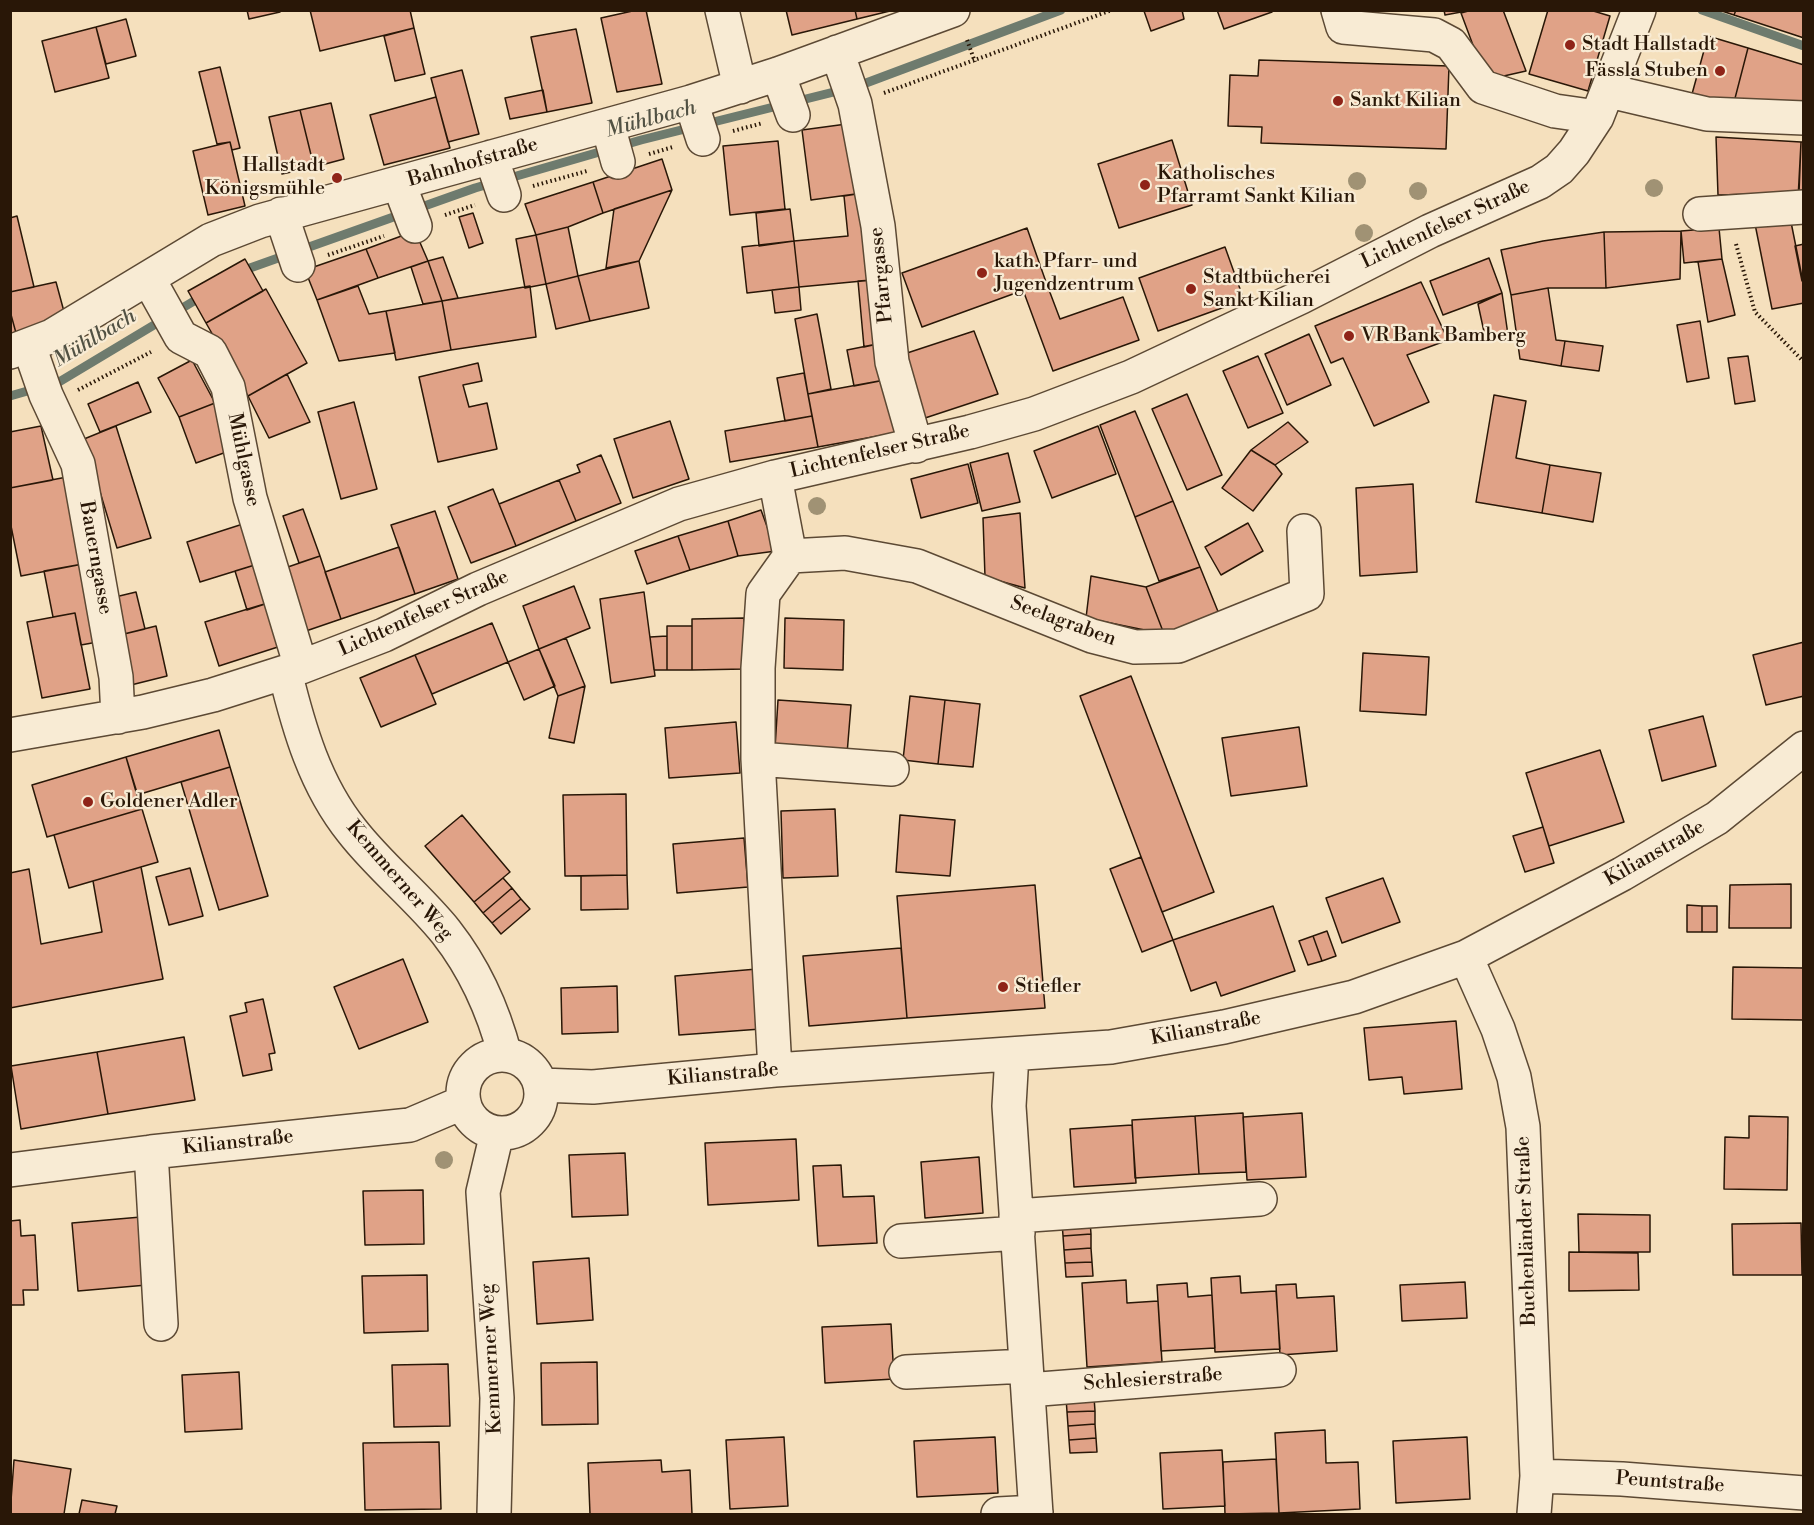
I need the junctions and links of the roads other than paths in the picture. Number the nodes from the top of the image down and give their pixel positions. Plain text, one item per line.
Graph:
1 (722, 10) edge
2 (1338, 10) edge
3 (1639, 12) edge
4 (960, 24) edge
5 (847, 82) junction
6 (740, 87) junction
7 (1603, 104) junction
8 (1803, 118) edge
9 (1803, 207) edge
10 (1714, 214) road end
11 (153, 288) junction
12 (34, 373) edge
13 (916, 446) junction
14 (775, 477) junction
15 (1304, 531) dead end
16 (790, 556) junction
17 (293, 670) junction
18 (118, 717) junction
19 (10, 735) edge
20 (758, 759) junction
21 (1799, 763) edge
22 (892, 770) dead end
23 (1466, 957) junction
24 (1012, 1054) junction
25 (505, 1055) junction
26 (775, 1070) junction
27 (541, 1085) junction
28 (464, 1102) junction
29 (496, 1133) junction
30 (151, 1152) junction
31 (10, 1170) edge
32 (1260, 1199) dead end
33 (1017, 1225) junction
34 (901, 1241) dead end
35 (161, 1324) dead end
36 (1279, 1370) dead end
37 (906, 1372) dead end
38 (1027, 1378) junction
39 (1537, 1476) junction
40 (1803, 1493) edge
41 (1036, 1513) edge
42 (494, 1515) edge
43 (998, 1515) edge
44 (1534, 1515) edge

1 - 6 street
2 - 7 street
3 - 7 street, Lichtenfelser Straße
4 - 5 street, Bahnhofstraße
5 - 6 street, Bahnhofstraße
5 - 13 street, Pfarrgasse
6 - 11 street, Bahnhofstraße
7 - 8 street
7 - 13 street, Lichtenfelser Straße
9 - 10 street
11 - 12 street, Bahnhofstraße
11 - 17 street, Mühlgasse
12 - 18 street, Bauerngasse
13 - 14 street, Lichtenfelser Straße
14 - 16 street
14 - 17 street, Lichtenfelser Straße
15 - 16 street, Seelagraben
16 - 20 street
17 - 18 street, Lichtenfelser Straße
17 - 25 street, Kemmerner Weg
18 - 19 street, Lichtenfelser Straße
20 - 22 street
20 - 26 street
21 - 23 street, Kilianstraße
23 - 24 street, Kilianstraße
23 - 39 street, Buchenländer Straße
24 - 26 street, Kilianstraße
24 - 33 street
25 - 27 street
25 - 28 street
26 - 27 street, Kilianstraße
27 - 29 street
28 - 29 street
28 - 30 street, Kilianstraße
29 - 42 street, Kemmerner Weg
30 - 31 street, Kilianstraße
30 - 35 street
32 - 33 street
33 - 34 street
33 - 38 street
36 - 38 street, Schlesierstraße
37 - 38 street, Schlesierstraße
38 - 41 street
39 - 40 street, Peuntstraße
39 - 44 street, Buchenländer Straße
41 - 43 street

